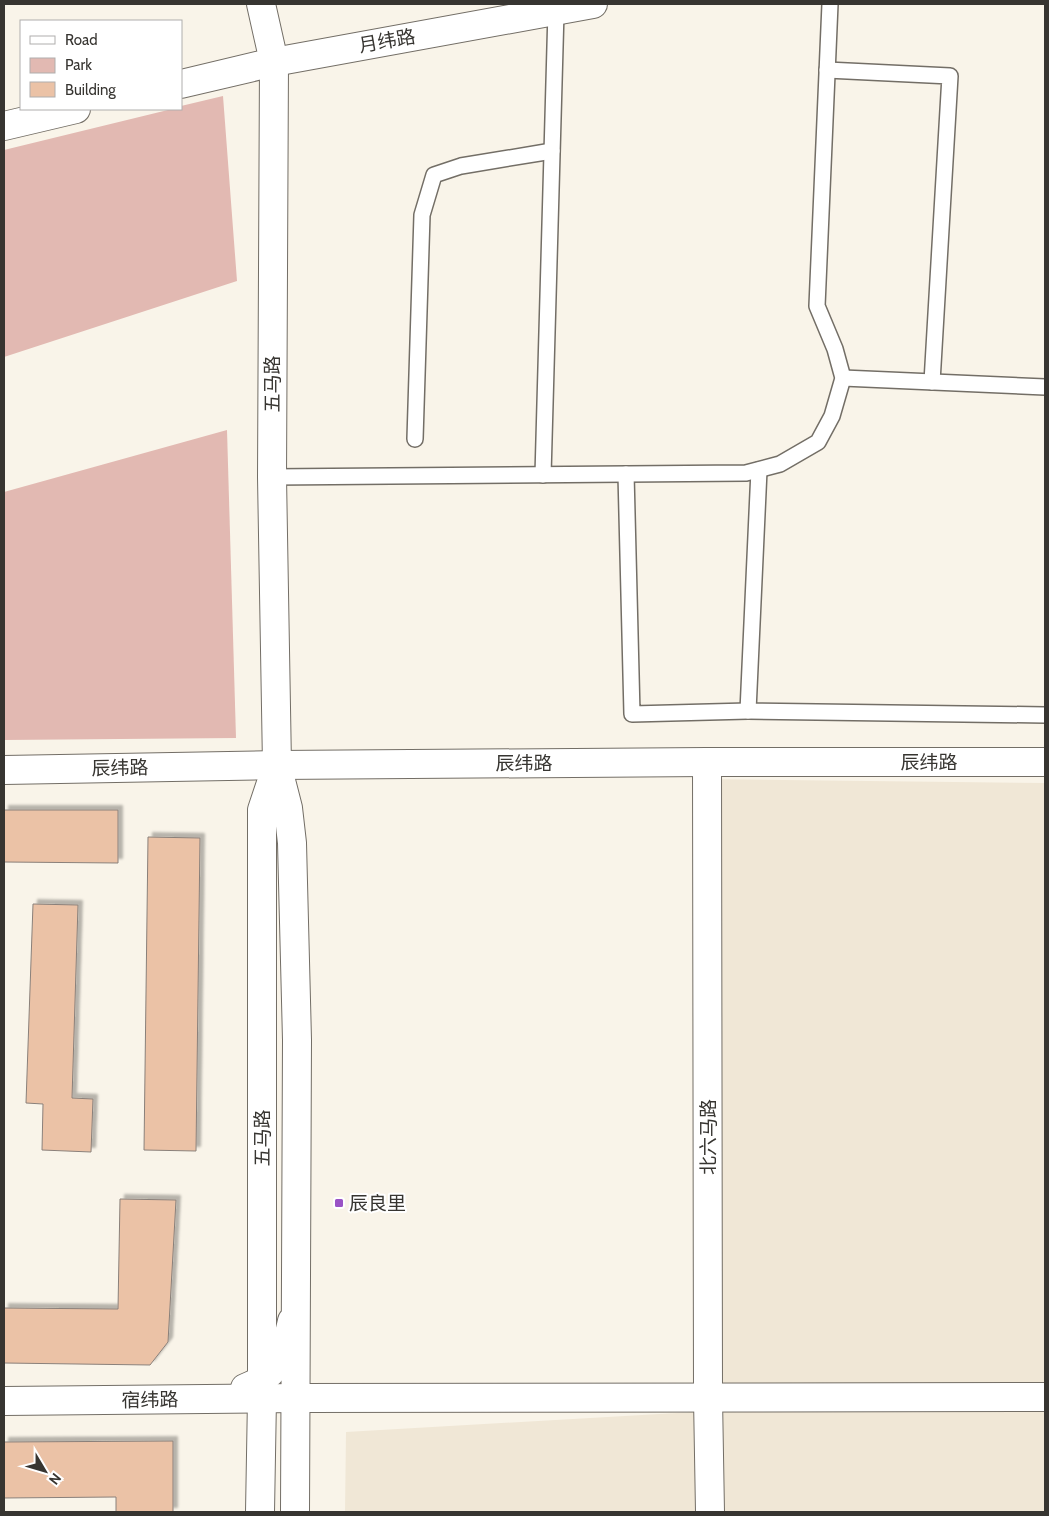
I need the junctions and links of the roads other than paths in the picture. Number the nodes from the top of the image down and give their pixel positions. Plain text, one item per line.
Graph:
1 (261, 4) edge
2 (593, 4) edge
3 (830, 4) edge
4 (556, 10) junction
5 (274, 62) junction
6 (827, 70) junction
7 (182, 84) edge
8 (72, 110) edge
9 (4, 126) edge
10 (552, 150) junction
11 (843, 378) junction
12 (932, 382) junction
13 (1045, 387) edge
14 (415, 439) dead end
15 (759, 470) junction
16 (626, 474) junction
17 (543, 475) junction
18 (272, 478) junction
19 (748, 711) junction
20 (1045, 715) edge
21 (707, 762) junction
22 (1045, 762) edge
23 (277, 765) junction
24 (4, 770) edge
25 (295, 1309) junction
26 (262, 1390) junction
27 (1045, 1397) edge
28 (296, 1398) junction
29 (708, 1398) junction
30 (4, 1401) edge
31 (260, 1512) edge
32 (295, 1512) edge
33 (710, 1512) edge

1 - 5 street, 五马路
2 - 4 street, 月纬路
3 - 6 lane
4 - 5 street, 月纬路
4 - 10 lane
5 - 7 street, 月纬路
5 - 18 street, 五马路
6 - 11 lane
6 - 12 lane
8 - 9 street
10 - 14 lane
10 - 17 lane
11 - 12 lane
11 - 15 lane
12 - 13 lane
15 - 16 lane
15 - 19 lane
16 - 17 lane
16 - 19 lane
17 - 18 lane
18 - 23 street, 五马路
19 - 20 lane
21 - 22 street, 辰纬路
21 - 23 street, 辰纬路
21 - 29 street, 北六马路
23 - 24 street, 辰纬路
23 - 25 street, 五马路
23 - 26 street, 五马路
25 - 26 street
25 - 28 street, 五马路
26 - 28 street
26 - 30 street, 宿纬路
26 - 31 street, 五马路
27 - 29 street
28 - 29 street
28 - 32 street, 五马路
29 - 33 street, 北六马路

